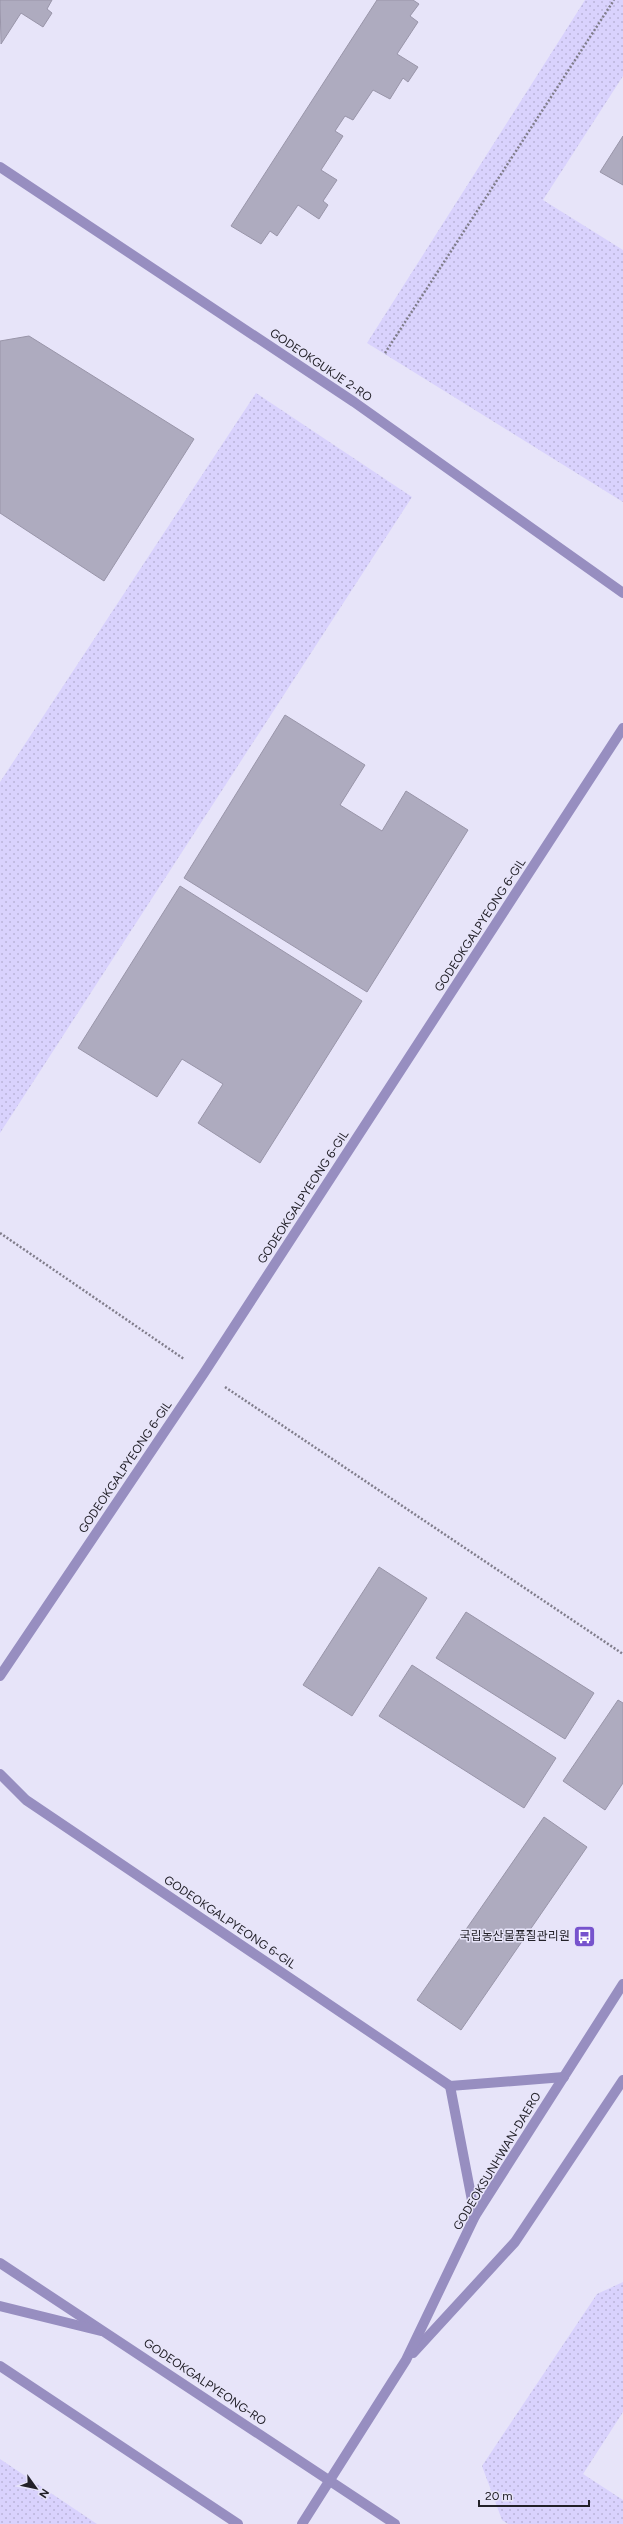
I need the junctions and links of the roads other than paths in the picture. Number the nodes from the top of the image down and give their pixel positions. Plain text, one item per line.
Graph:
1 (1, 169) edge
2 (623, 593) edge
3 (623, 728) edge
4 (0, 1676) edge
5 (0, 1774) edge
6 (623, 1984) edge
7 (564, 2077) junction
8 (623, 2080) edge
9 (450, 2086) junction
10 (475, 2216) junction
11 (0, 2263) edge
12 (0, 2306) edge
13 (108, 2333) junction
14 (406, 2360) junction
15 (0, 2366) edge
16 (330, 2482) junction
17 (238, 2524) edge
18 (302, 2524) edge
19 (394, 2524) edge

1 - 2 street, GODEOKGUKJE 2-RO
3 - 4 street, GODEOKGALPYEONG 6-GIL
5 - 9 street, GODEOKGALPYEONG 6-GIL
6 - 7 street, GODEOKSUNHWAN-DAERO
7 - 9 street
7 - 10 street, GODEOKSUNHWAN-DAERO
8 - 14 street, GODEOKSUNHWAN-DAERO
9 - 10 street
10 - 14 street, GODEOKSUNHWAN-DAERO
11 - 13 street, GODEOKGALPYEONG-RO
12 - 13 street
13 - 16 street, GODEOKGALPYEONG-RO
14 - 16 street, GODEOKSUNHWAN-DAERO
15 - 17 street
16 - 18 street, GODEOKSUNHWAN-DAERO
16 - 19 street, GODEOKGALPYEONG-RO

